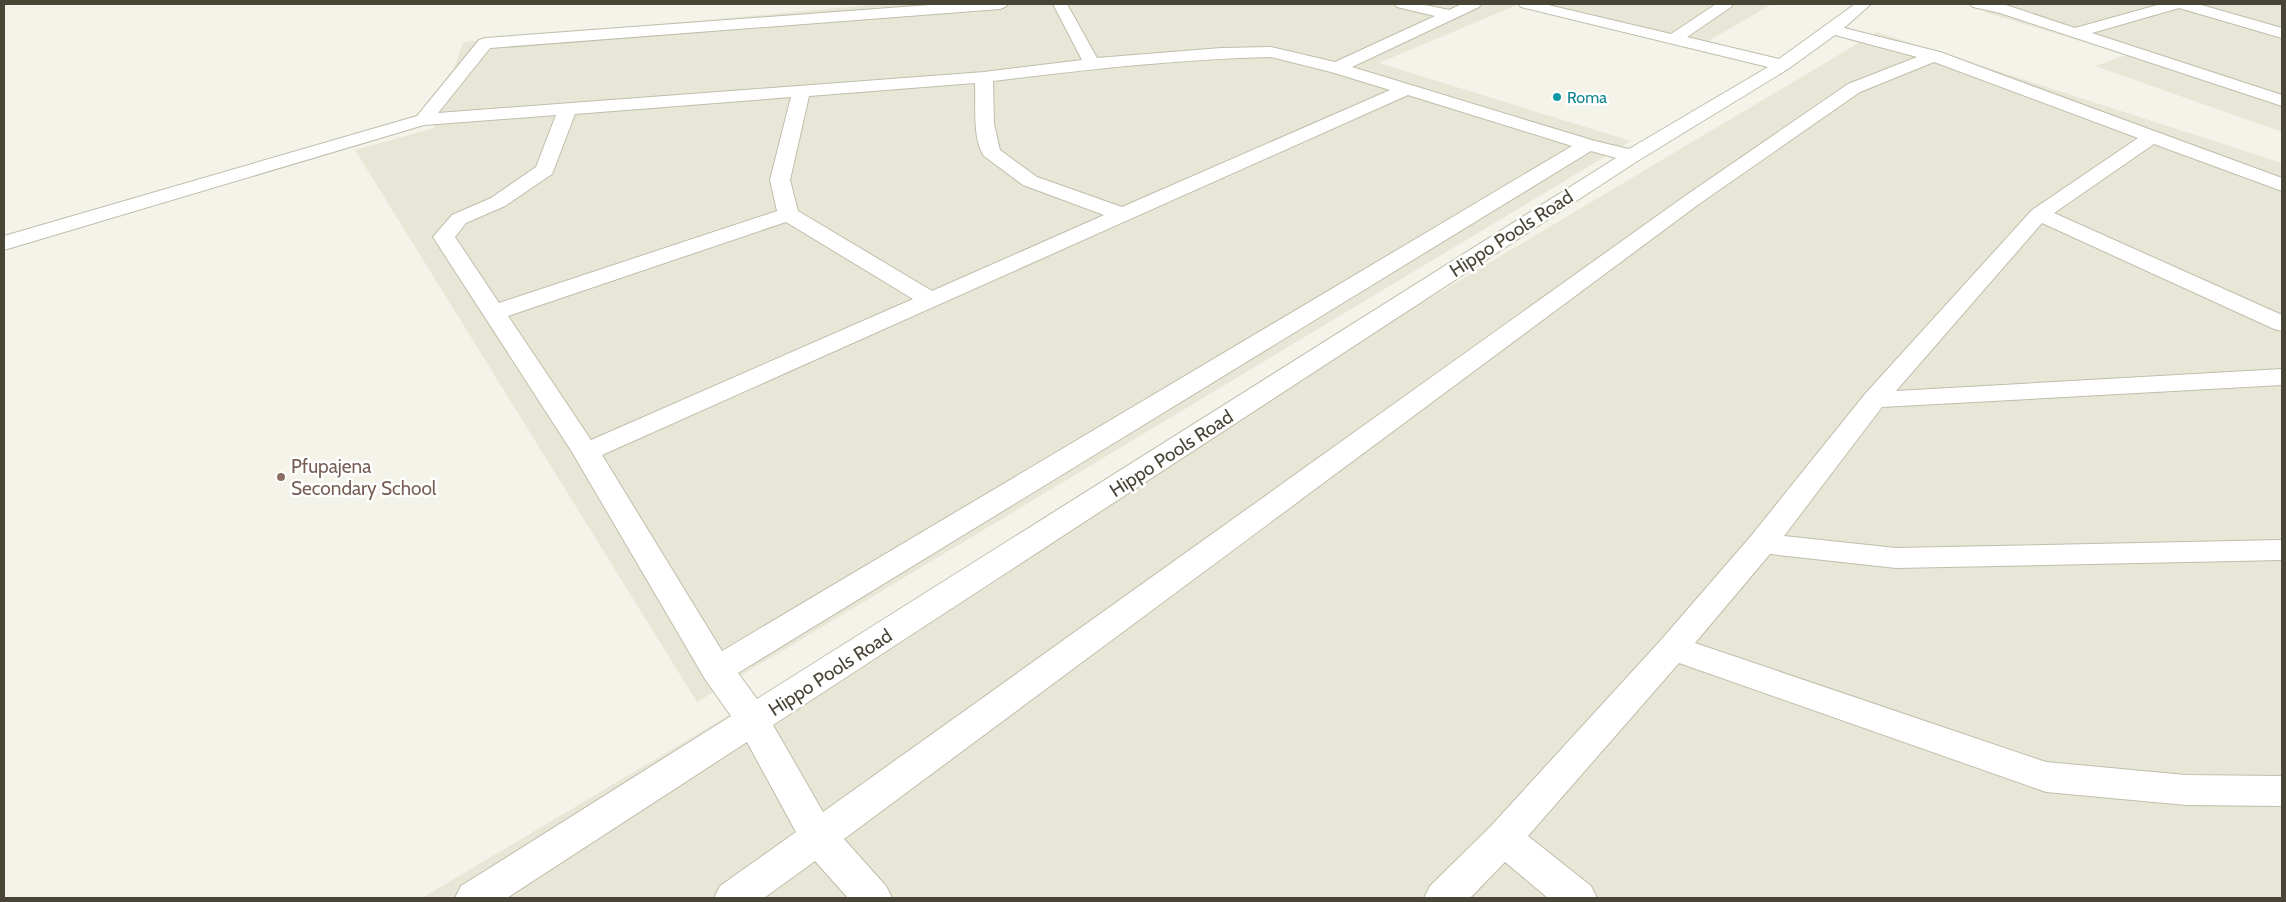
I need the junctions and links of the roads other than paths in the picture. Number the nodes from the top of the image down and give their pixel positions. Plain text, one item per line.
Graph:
1 (1000, 4) edge
2 (1060, 4) edge
3 (1402, 4) edge
4 (1474, 4) edge
5 (1526, 4) edge
6 (1726, 4) edge
7 (1864, 4) edge
8 (1978, 4) edge
9 (2177, 4) edge
10 (2182, 4) edge
11 (2003, 6) edge
12 (918, 7) edge
13 (1450, 15) junction
14 (1834, 30) junction
15 (2074, 33) junction
16 (2282, 33) edge
17 (1675, 38) junction
18 (1934, 56) junction
19 (1092, 64) junction
20 (1782, 65) junction
21 (1337, 68) junction
22 (984, 77) junction
23 (1405, 90) junction
24 (801, 92) junction
25 (2282, 101) edge
26 (567, 110) junction
27 (423, 120) junction
28 (2153, 136) junction
29 (1588, 144) junction
30 (1632, 156) junction
31 (2282, 185) edge
32 (788, 214) junction
33 (1121, 214) junction
34 (2039, 214) junction
35 (4, 243) edge
36 (929, 299) junction
37 (493, 313) junction
38 (2282, 324) edge
39 (2282, 377) edge
40 (1874, 400) junction
41 (586, 452) junction
42 (1762, 543) junction
43 (2282, 550) edge
44 (1673, 648) junction
45 (717, 670) junction
46 (753, 721) junction
47 (2282, 791) edge
48 (818, 837) junction
49 (1503, 838) junction
50 (475, 898) edge
51 (734, 898) edge
52 (872, 898) edge
53 (1444, 898) edge
54 (1577, 898) edge

1 - 12 street
2 - 19 street
3 - 13 street
4 - 13 street
5 - 17 street
6 - 17 street
7 - 14 street, Hippo Pools Road
8 - 11 street
9 - 15 street
10 - 16 street
11 - 15 street
12 - 27 street
13 - 21 street
14 - 18 street
14 - 20 street, Hippo Pools Road
15 - 25 street
17 - 20 street
18 - 28 street
18 - 48 street
19 - 21 street
19 - 22 street
20 - 30 street, Hippo Pools Road
21 - 23 street
22 - 24 street
22 - 33 street
23 - 29 street
23 - 33 street
24 - 26 street
24 - 32 street
26 - 27 street
26 - 37 street
27 - 35 street
28 - 31 street
28 - 34 street
29 - 30 street
29 - 45 street
30 - 46 street, Hippo Pools Road
32 - 36 street
32 - 37 street
33 - 36 street
34 - 38 street
34 - 40 street
36 - 41 street
37 - 41 street
39 - 40 street
40 - 42 street
41 - 45 street
42 - 43 street
42 - 44 street
44 - 47 street
44 - 49 street
45 - 46 street
46 - 48 street
46 - 50 street, Hippo Pools Road
48 - 51 street
48 - 52 street
49 - 53 street
49 - 54 street

